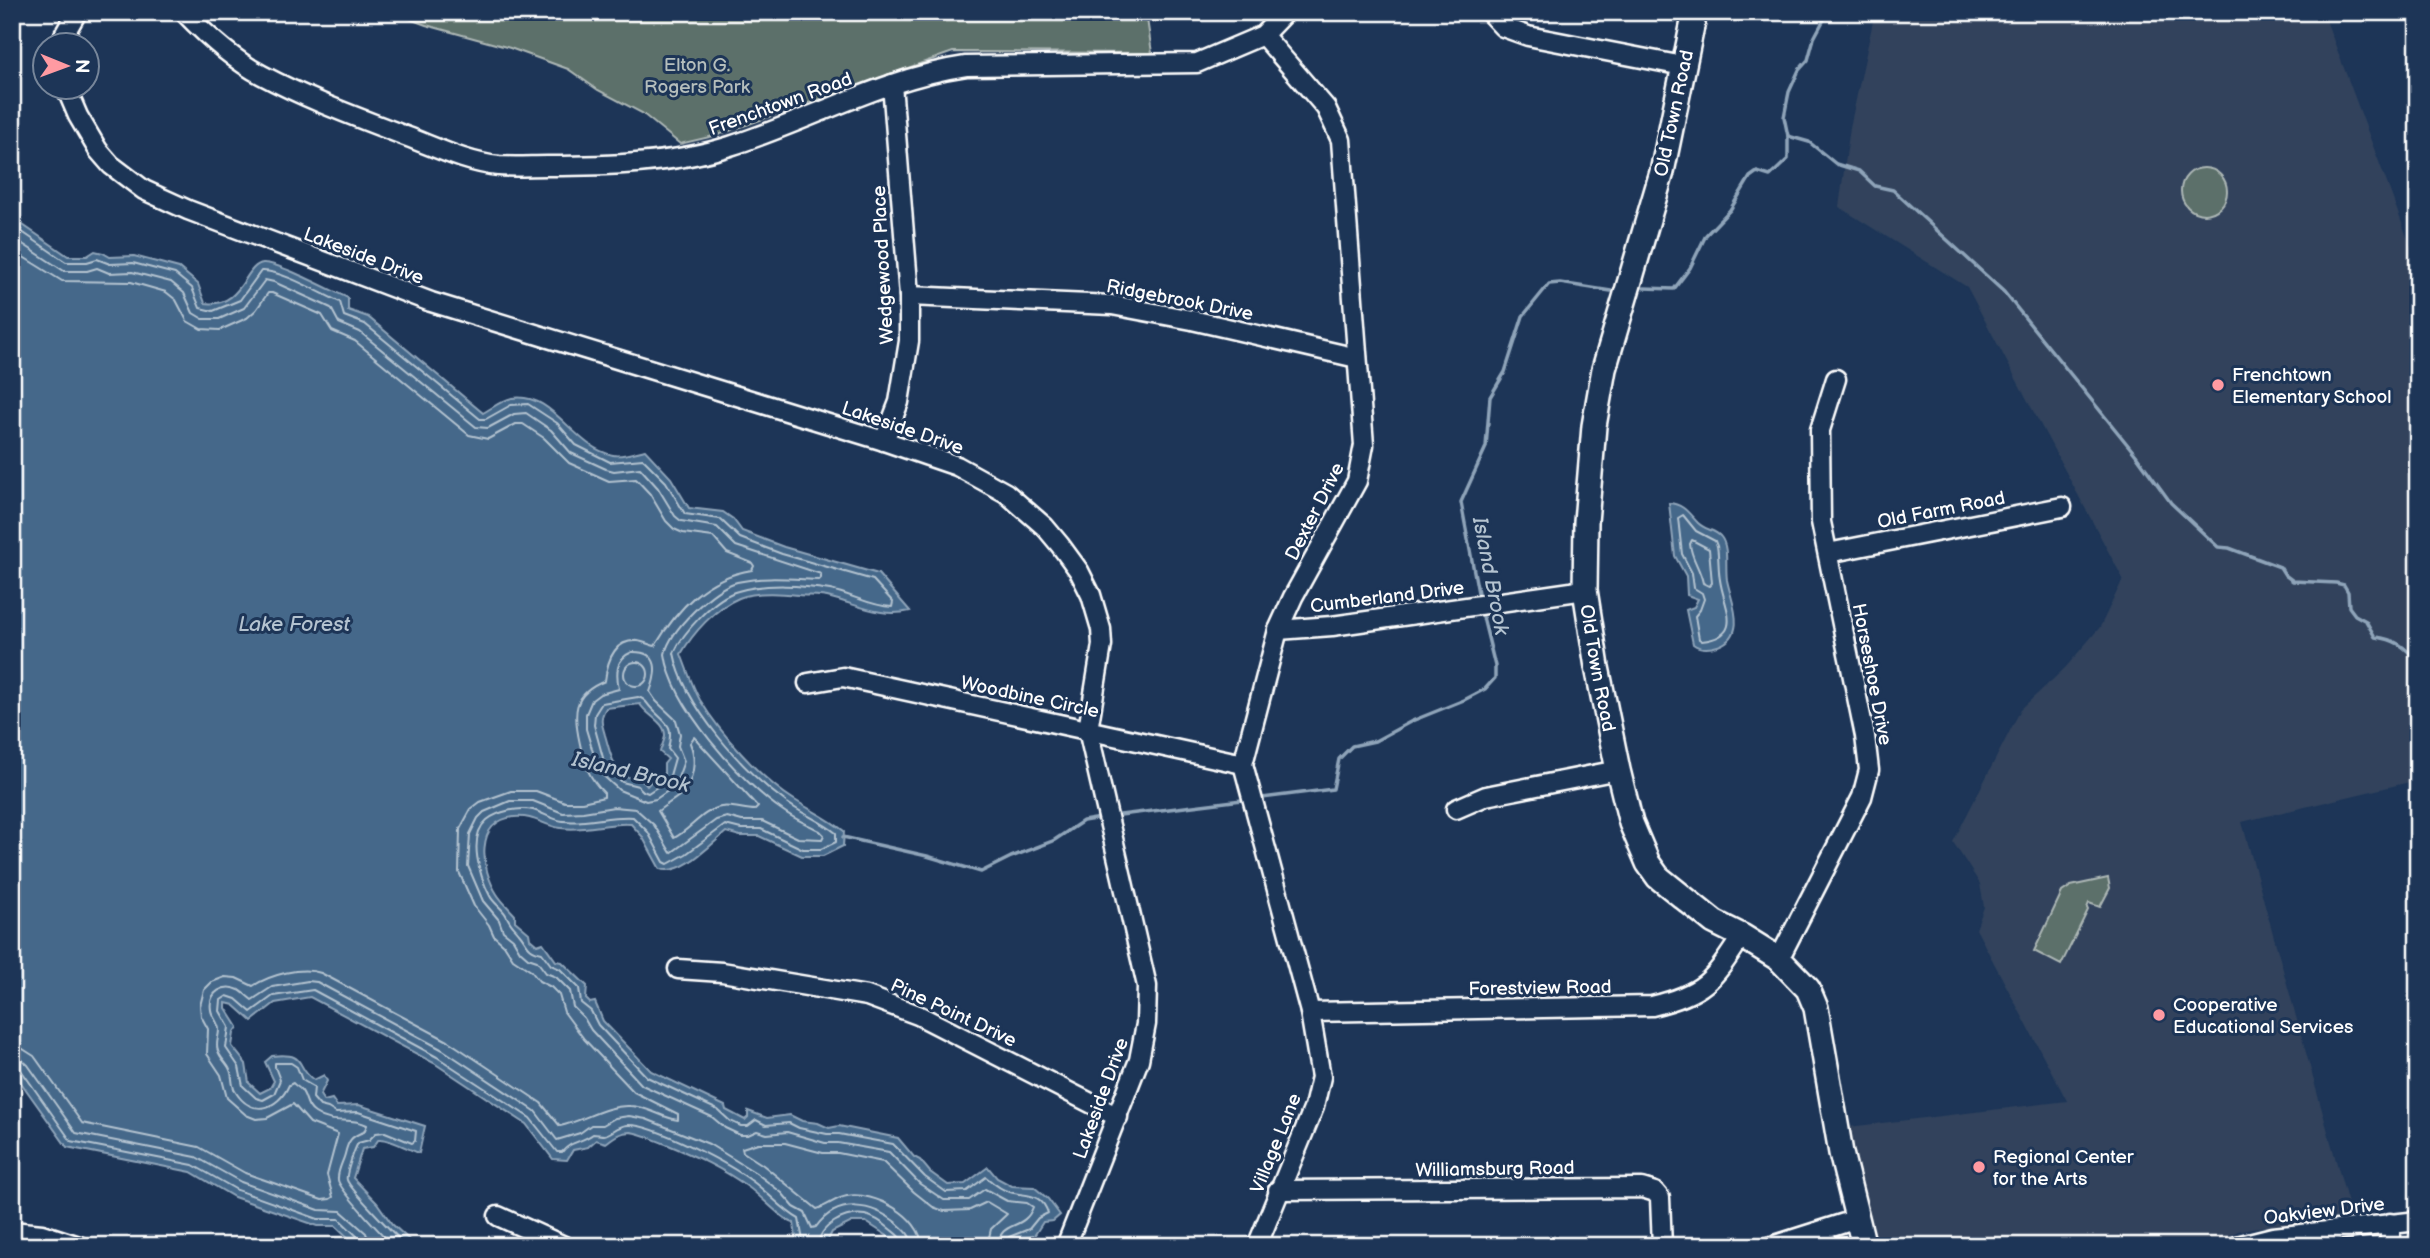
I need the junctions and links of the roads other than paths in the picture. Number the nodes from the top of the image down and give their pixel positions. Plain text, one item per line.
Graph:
1 (77, 12) edge
2 (184, 12) edge
3 (1285, 12) edge
4 (1489, 12) edge
5 (1695, 12) edge
6 (66, 32) edge
7 (1264, 35) junction
8 (1683, 66) junction
9 (892, 84) junction
10 (72, 102) edge
11 (909, 296) junction
12 (1357, 358) junction
13 (1836, 379) dead end
14 (884, 441) junction
15 (2062, 507) dead end
16 (1828, 553) junction
17 (1585, 590) junction
18 (1278, 630) junction
19 (808, 683) dead end
20 (1088, 730) junction
21 (1242, 764) junction
22 (1618, 770) junction
23 (1456, 809) dead end
24 (1742, 936) junction
25 (1779, 959) junction
26 (678, 969) dead end
27 (1310, 1012) junction
28 (1118, 1117) junction
29 (1278, 1190) junction
30 (498, 1216) dead end
31 (1857, 1219) junction
32 (2418, 1221) edge
33 (2390, 1223) junction
34 (12, 1231) edge
35 (79, 1246) edge
36 (564, 1246) edge
37 (1066, 1246) edge
38 (1257, 1246) edge
39 (1662, 1246) edge
40 (1772, 1246) edge
41 (1864, 1246) edge
42 (2237, 1246) edge
43 (2390, 1246) edge

1 - 6 street
2 - 9 street, Frenchtown Road
3 - 7 street, Frenchtown Road
4 - 8 street
5 - 8 main road, Old Town Road
7 - 9 street, Frenchtown Road
7 - 12 street, Dexter Drive
8 - 17 main road, Old Town Road
9 - 11 street, Wedgewood Place
10 - 14 street, Lakeside Drive
11 - 12 street, Ridgebrook Drive
11 - 14 street, Wedgewood Place
12 - 18 street, Dexter Drive
13 - 16 street, Horseshoe Drive
14 - 20 street, Lakeside Drive
15 - 16 street, Old Farm Road
16 - 25 street, Horseshoe Drive
17 - 18 street, Cumberland Drive
17 - 22 main road, Old Town Road
18 - 21 street, Dexter Drive
19 - 20 street, Woodbine Circle
20 - 21 street, Woodbine Circle
20 - 28 street, Lakeside Drive
21 - 27 street
22 - 23 street
22 - 24 main road, Old Town Road
24 - 25 main road, Old Town Road
24 - 27 street, Forestview Road
25 - 31 main road, Old Town Road
26 - 28 street, Pine Point Drive
27 - 29 street, Village Lane
28 - 37 street, Lakeside Drive
29 - 38 street, Village Lane
29 - 39 street, Williamsburg Road
30 - 36 street
31 - 40 street
31 - 41 main road, Old Town Road
32 - 33 street, Oakview Drive
33 - 42 street, Oakview Drive
33 - 43 street
34 - 35 street

